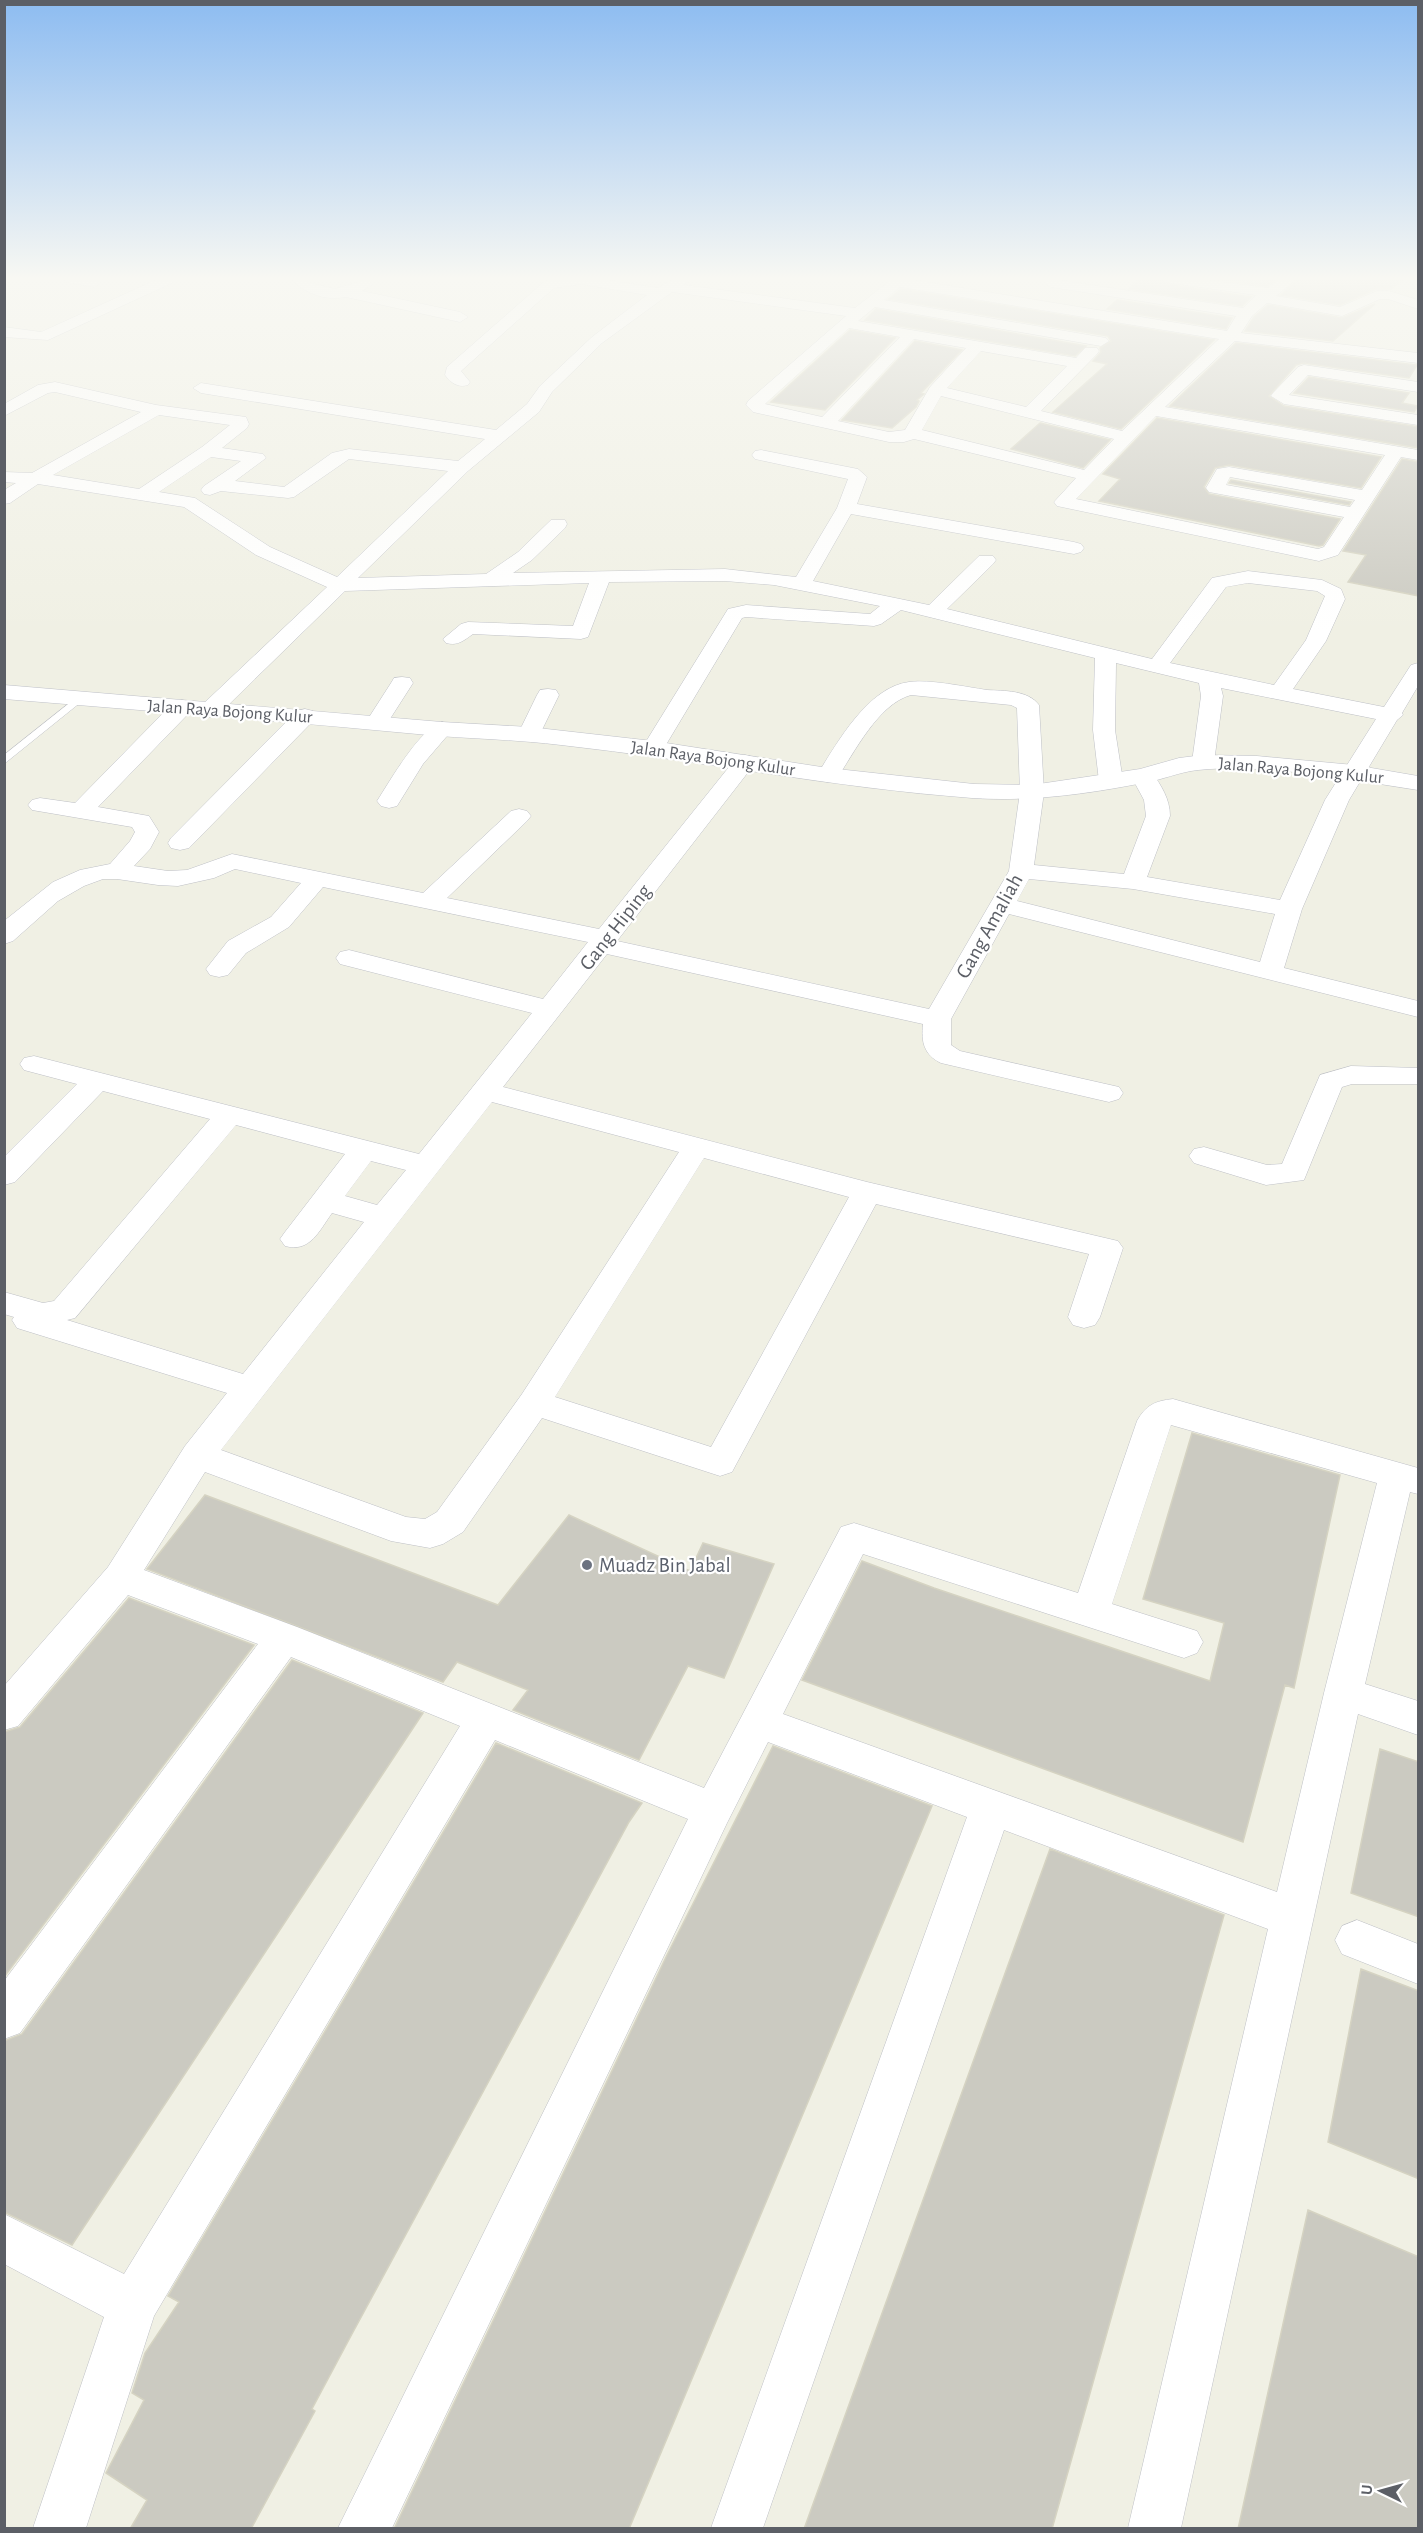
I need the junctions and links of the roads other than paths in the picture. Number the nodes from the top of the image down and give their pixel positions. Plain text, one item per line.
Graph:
1 (27, 397) edge
2 (103, 397) edge
3 (258, 397) edge
4 (540, 397) edge
5 (763, 397) edge
6 (852, 397) edge
7 (932, 397) edge
8 (965, 397) edge
9 (1045, 397) edge
10 (1166, 397) edge
11 (1281, 397) edge
12 (156, 410) junction
13 (1152, 410) junction
14 (4, 411) edge
15 (1030, 413) junction
16 (1419, 420) edge
17 (825, 422) junction
18 (912, 433) junction
19 (1419, 434) edge
20 (500, 436) junction
21 (1127, 436) junction
22 (208, 451) junction
23 (1407, 453) edge
24 (761, 455) dead end
25 (462, 467) junction
26 (1089, 476) junction
27 (4, 477) edge
28 (35, 478) junction
29 (220, 485) junction
30 (143, 494) junction
31 (1368, 497) junction
32 (4, 500) edge
33 (189, 502) junction
34 (846, 508) junction
35 (1356, 514) junction
36 (558, 524) dead end
37 (1074, 548) dead end
38 (986, 560) dead end
39 (601, 576) junction
40 (492, 579) junction
41 (339, 585) junction
42 (801, 585) junction
43 (897, 603) junction
44 (933, 612) junction
45 (453, 639) dead end
46 (1106, 653) junction
47 (1158, 665) junction
48 (1419, 669) edge
49 (1209, 679) junction
50 (402, 683) dead end
51 (4, 692) edge
52 (1280, 693) junction
53 (548, 695) dead end
54 (77, 700) junction
55 (182, 707) junction
56 (210, 710) junction
57 (1392, 715) junction
58 (306, 716) junction
59 (377, 722) junction
60 (442, 729) junction
61 (529, 734) junction
62 (653, 748) junction
63 (4, 761) edge
64 (745, 762) junction
65 (1203, 762) junction
66 (1354, 772) junction
67 (828, 775) junction
68 (1143, 776) junction
69 (1111, 781) junction
70 (1419, 783) edge
71 (1032, 792) junction
72 (389, 801) dead end
73 (40, 805) dead end
74 (80, 812) junction
75 (519, 816) dead end
76 (180, 843) dead end
77 (117, 871) junction
78 (1021, 871) junction
79 (318, 878) junction
80 (1133, 882) junction
81 (427, 903) junction
82 (1002, 904) junction
83 (1289, 909) junction
84 (4, 936) edge
85 (603, 941) junction
86 (349, 958) dead end
87 (219, 969) dead end
88 (1270, 972) junction
89 (550, 1009) junction
90 (1419, 1009) edge
91 (937, 1019) junction
92 (34, 1064) dead end
93 (1419, 1076) edge
94 (97, 1080) junction
95 (485, 1091) junction
96 (1109, 1093) dead end
97 (229, 1115) junction
98 (696, 1148) junction
99 (364, 1150) junction
100 (1204, 1156) dead end
101 (427, 1167) junction
102 (4, 1176) edge
103 (867, 1192) junction
104 (325, 1202) junction
105 (386, 1218) junction
106 (296, 1239) dead end
107 (4, 1303) edge
108 (4, 1312) edge
109 (1084, 1317) dead end
110 (250, 1388) junction
111 (534, 1403) junction
112 (197, 1455) junction
113 (1408, 1478) edge
114 (121, 1577) junction
115 (1090, 1611) junction
116 (284, 1638) junction
117 (1184, 1642) dead end
118 (1343, 1693) junction
119 (4, 1714) edge
120 (1419, 1718) edge
121 (486, 1719) junction
122 (759, 1722) junction
123 (991, 1807) junction
124 (713, 1809) junction
125 (1293, 1918) junction
126 (1357, 1940) dead end
127 (1419, 1964) edge
128 (4, 2018) edge
129 (4, 2238) edge
130 (134, 2305) junction
131 (60, 2529) edge
132 (364, 2529) edge
133 (737, 2529) edge
134 (1155, 2529) edge

1 - 14 street
2 - 12 street
3 - 20 street
4 - 20 street
5 - 17 street
6 - 17 street
7 - 18 street
8 - 15 street
9 - 15 street
10 - 13 street
11 - 16 street
12 - 22 street
12 - 28 street
13 - 21 street
13 - 23 street
15 - 21 street
17 - 18 street
18 - 26 street
19 - 23 street
20 - 25 street
21 - 26 street
22 - 29 street
22 - 30 street
23 - 31 street
24 - 34 street
25 - 29 street
25 - 41 street
26 - 35 street
27 - 28 street
28 - 30 street
28 - 32 street
29 - 33 street
30 - 33 street
31 - 35 street
31 - 35 street
33 - 41 street
34 - 37 street
34 - 42 street
36 - 40 street
38 - 44 street
39 - 40 street
39 - 42 street
39 - 45 street
40 - 41 street
41 - 56 street
42 - 43 street
43 - 44 street
43 - 62 street
44 - 46 street
46 - 47 street
46 - 69 street
47 - 49 street
47 - 52 street
48 - 57 street
49 - 52 street
49 - 65 street
50 - 59 street
51 - 54 main road, Jalan Raya Bojong Kulur
52 - 57 street
53 - 61 street
54 - 55 main road, Jalan Raya Bojong Kulur
54 - 63 lane
55 - 56 main road, Jalan Raya Bojong Kulur
55 - 74 street
56 - 58 main road, Jalan Raya Bojong Kulur
57 - 66 street
58 - 59 main road, Jalan Raya Bojong Kulur
58 - 76 street
59 - 60 main road, Jalan Raya Bojong Kulur
60 - 61 main road, Jalan Raya Bojong Kulur
60 - 72 street
61 - 62 main road, Jalan Raya Bojong Kulur
62 - 64 main road, Jalan Raya Bojong Kulur
64 - 67 main road, Jalan Raya Bojong Kulur
64 - 85 street, Gang Hiping
65 - 66 main road, Jalan Raya Bojong Kulur
65 - 68 main road, Jalan Raya Bojong Kulur
66 - 70 main road, Jalan Raya Bojong Kulur
66 - 83 street
67 - 71 main road, Jalan Raya Bojong Kulur
67 - 71 street, Gang Amaliah
68 - 69 main road, Jalan Raya Bojong Kulur
68 - 80 street
69 - 71 main road, Jalan Raya Bojong Kulur
71 - 78 street, Gang Amaliah
73 - 74 street
74 - 77 street
75 - 81 street
77 - 79 street
77 - 84 street
78 - 80 street
78 - 82 street, Gang Amaliah
79 - 81 street
79 - 87 street
80 - 83 street
81 - 85 street
82 - 88 street
82 - 91 street, Gang Amaliah
83 - 88 street
85 - 89 street, Gang Hiping
85 - 91 street
86 - 89 street
88 - 90 street
89 - 95 street, Gang Hiping
91 - 96 street
92 - 94 street
93 - 100 street
94 - 97 street
94 - 102 street
95 - 98 street
95 - 101 street, Gang Hiping
97 - 99 street
97 - 107 street
98 - 103 street
98 - 111 street
99 - 101 street
99 - 104 street
101 - 105 street, Gang Hiping
103 - 109 street
103 - 111 street
104 - 105 street
104 - 106 street
105 - 110 street, Gang Hiping
108 - 110 street
110 - 112 street, Gang Hiping
111 - 112 street
112 - 114 street, Gang Hiping
113 - 115 street
113 - 118 street
114 - 116 street
114 - 119 street, Gang Hiping
115 - 117 street
115 - 122 street
116 - 121 street
116 - 128 street
118 - 120 street
118 - 125 street
121 - 124 street
121 - 130 street
122 - 123 street
122 - 124 street
123 - 125 street
123 - 133 street
124 - 132 street
125 - 134 street
126 - 127 street
129 - 130 street
130 - 131 street

